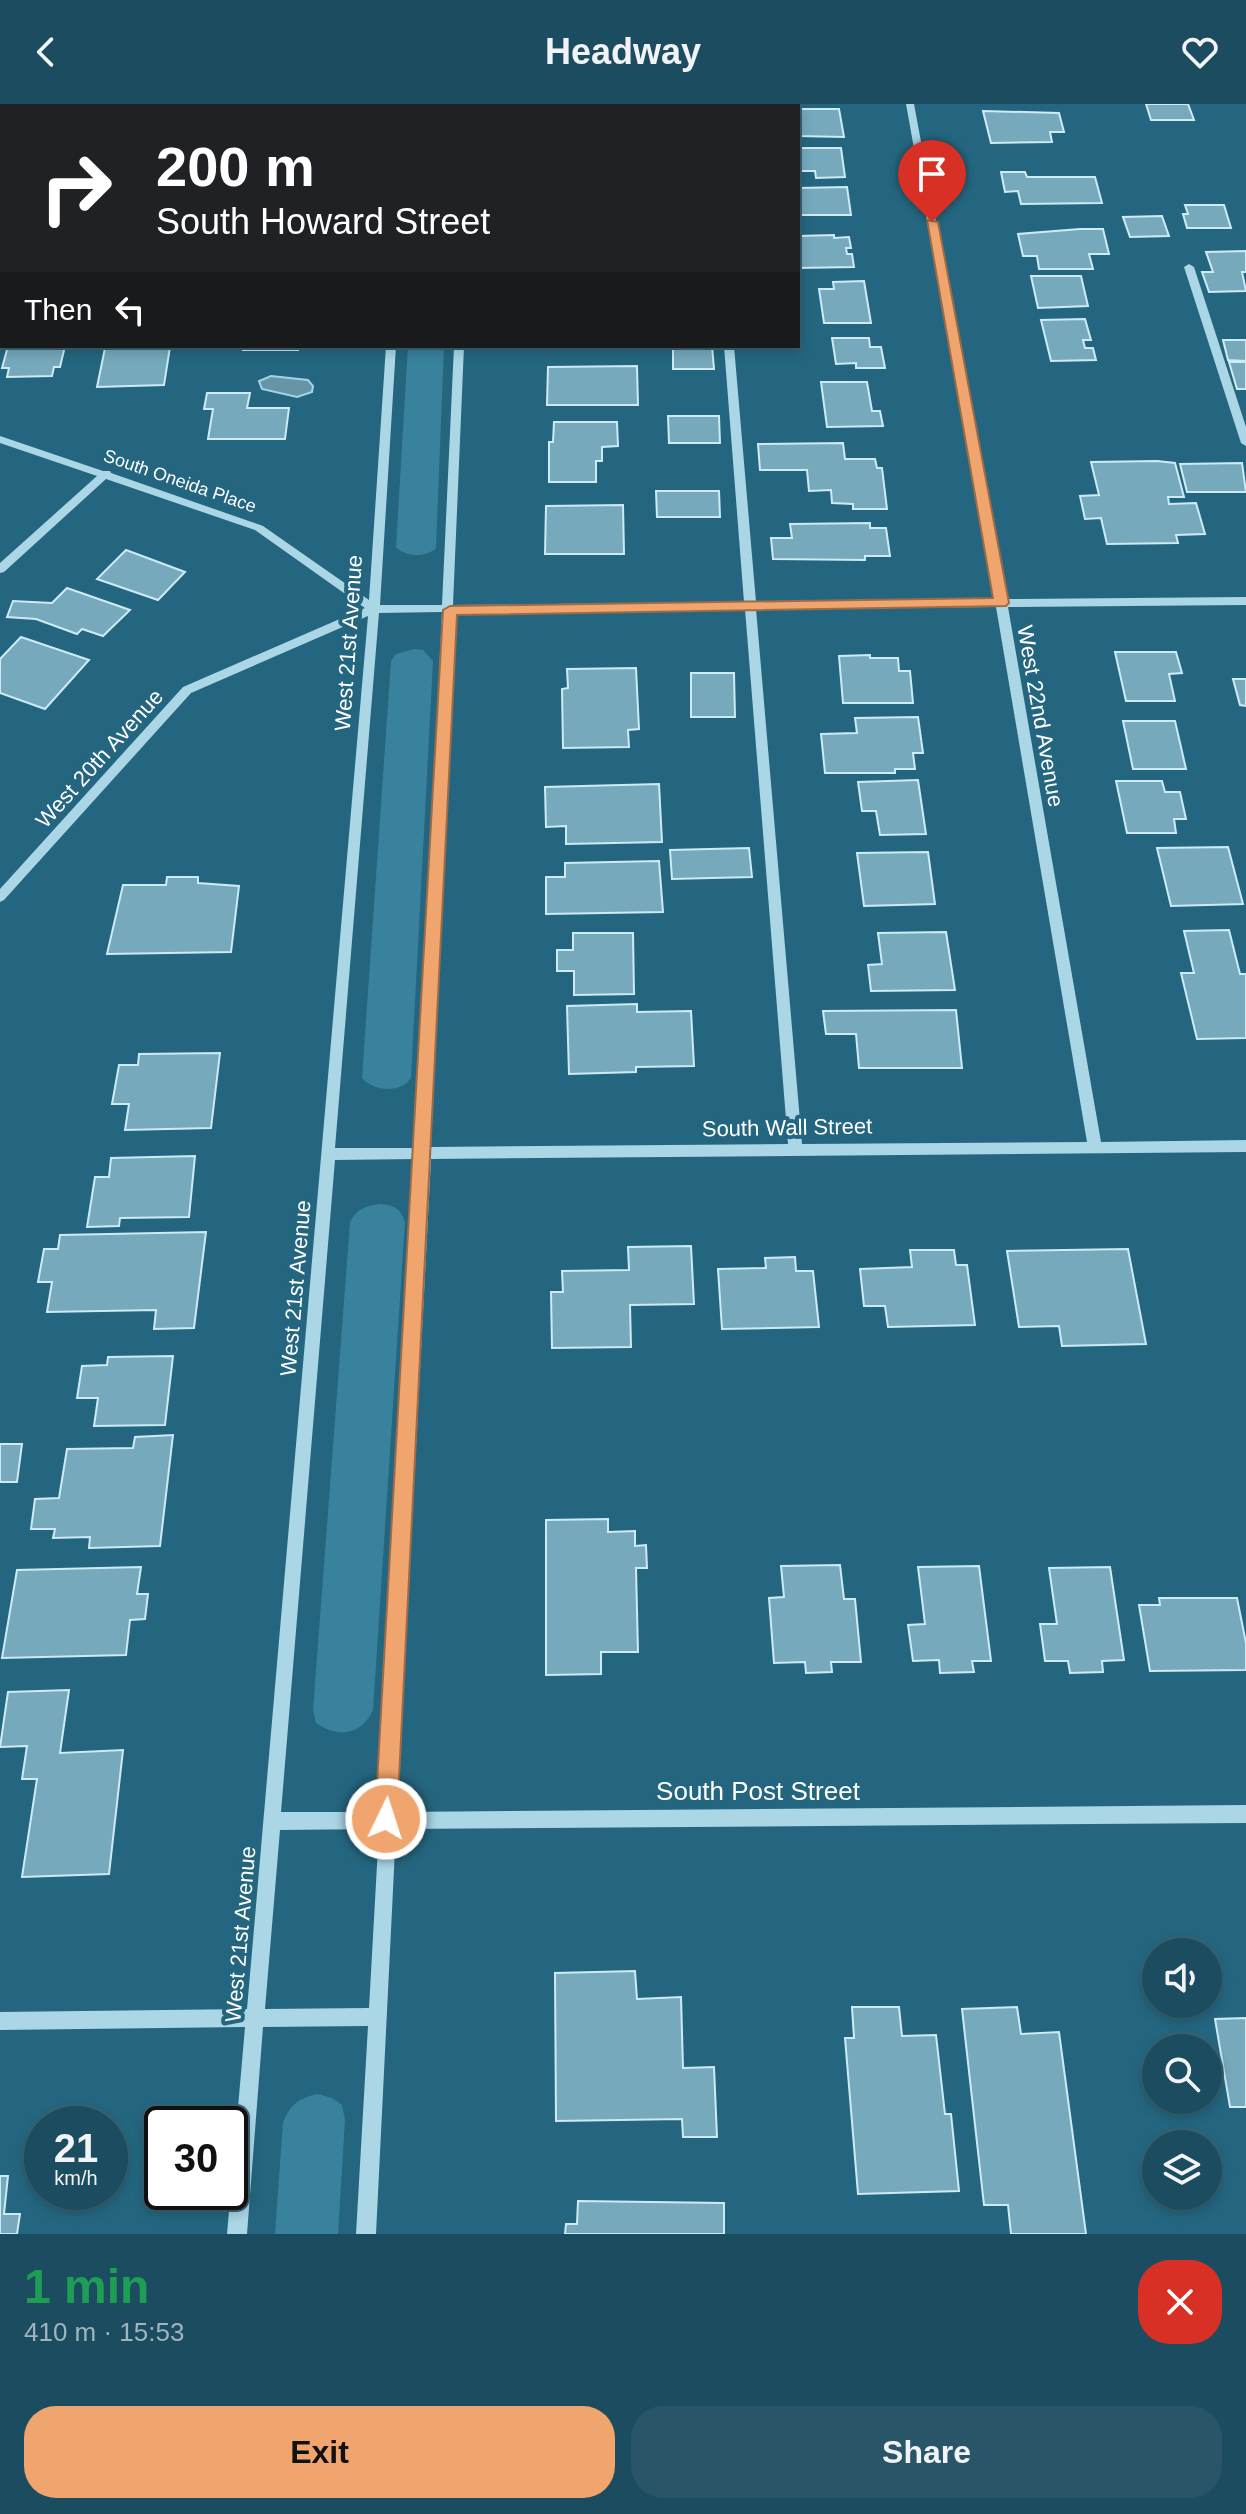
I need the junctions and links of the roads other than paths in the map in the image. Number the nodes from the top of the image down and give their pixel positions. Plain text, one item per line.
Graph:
1 (910, 104) edge
2 (1189, 267) dead end
3 (391, 348) edge
4 (459, 348) edge
5 (729, 348) edge
6 (0, 439) edge
7 (1246, 443) edge
8 (106, 473) junction
9 (0, 569) edge
10 (1246, 601) edge
11 (1001, 603) junction
12 (750, 606) junction
13 (374, 609) junction
14 (450, 610) junction
15 (0, 897) edge
16 (1095, 1146) junction
17 (1246, 1146) edge
18 (795, 1149) junction
19 (424, 1152) junction
20 (328, 1154) junction
21 (1246, 1814) edge
22 (386, 1819) junction
23 (271, 1821) junction
24 (376, 2017) junction
25 (255, 2018) junction
26 (0, 2021) edge
27 (237, 2234) edge
28 (366, 2234) edge

1 - 11 street, West 22nd Avenue
2 - 7 street
3 - 13 street, West 21st Avenue
4 - 14 street
5 - 12 street
6 - 8 street, South Oneida Place
8 - 9 street
8 - 13 street, South Oneida Place
10 - 11 street
11 - 12 street
11 - 16 street, West 22nd Avenue
12 - 14 street
12 - 18 street
13 - 14 street
13 - 15 street, West 20th Avenue
13 - 20 street, West 21st Avenue
14 - 19 street
16 - 17 street, South Wall Street
16 - 18 street, South Wall Street
18 - 19 street, South Wall Street
19 - 20 street, South Wall Street
19 - 22 street
20 - 23 street, West 21st Avenue
21 - 22 street, South Post Street
22 - 23 street, South Post Street
22 - 24 street
23 - 25 street, West 21st Avenue
24 - 25 street
24 - 28 street
25 - 26 street
25 - 27 street, West 21st Avenue

